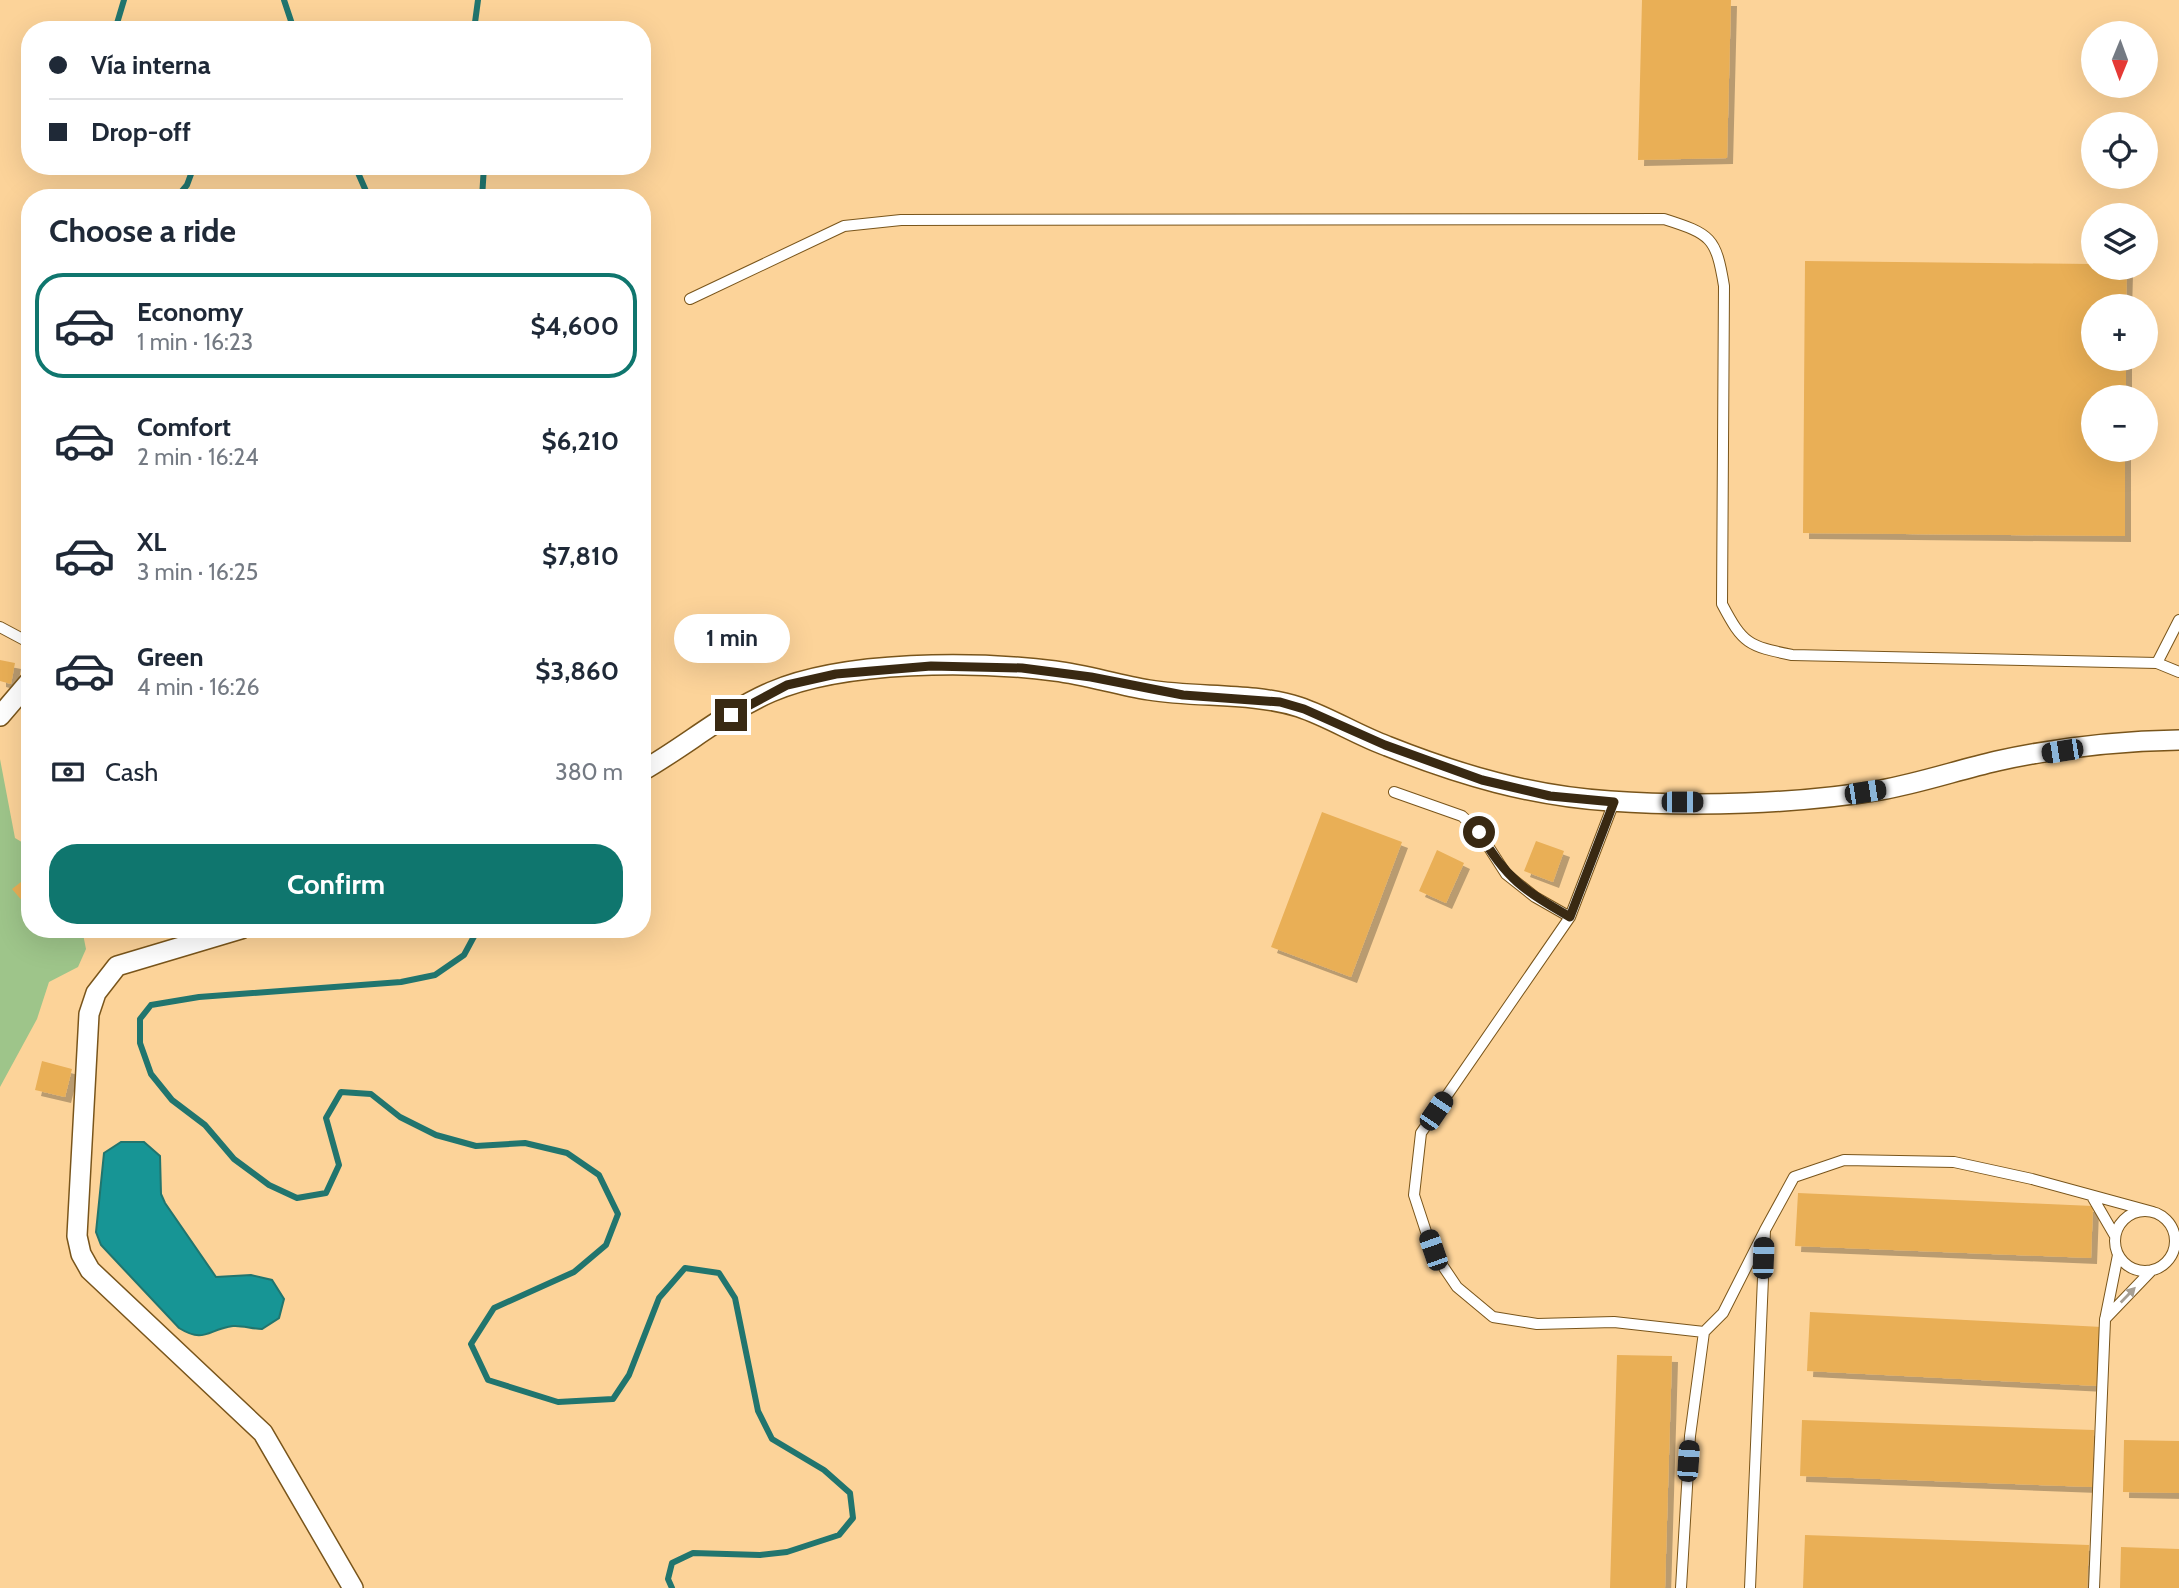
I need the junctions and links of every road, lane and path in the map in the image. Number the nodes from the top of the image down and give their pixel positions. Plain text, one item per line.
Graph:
1 (690, 299) dead end
2 (2179, 620) edge
3 (0, 627) edge
4 (21, 638) edge
5 (2157, 663) junction
6 (2179, 672) edge
7 (21, 692) edge
8 (0, 716) edge
9 (2179, 740) edge
10 (651, 765) edge
11 (1394, 792) dead end
12 (1614, 802) junction
13 (1570, 917) junction
14 (211, 938) edge
15 (2093, 1198) junction
16 (2153, 1213) junction
17 (1765, 1230) junction
18 (2115, 1236) junction
19 (2176, 1245) edge
20 (2118, 1255) junction
21 (2179, 1264) edge
22 (2152, 1270) junction
23 (2105, 1320) junction
24 (1704, 1332) junction
25 (353, 1588) edge
26 (1681, 1588) edge
27 (1750, 1588) edge
28 (2094, 1588) edge

1 - 5 lane
2 - 5 lane
3 - 4 lane
5 - 6 lane
7 - 8 street
9 - 12 street
10 - 12 street
11 - 13 lane
12 - 13 lane
13 - 24 lane
14 - 25 street
15 - 16 lane
15 - 17 lane
15 - 18 lane
16 - 18 lane
16 - 19 lane
17 - 24 lane
17 - 27 lane
18 - 20 lane
19 - 21 lane
19 - 22 lane
20 - 22 lane
20 - 23 lane
23 -> 22 lane
23 - 28 lane
24 - 26 lane

